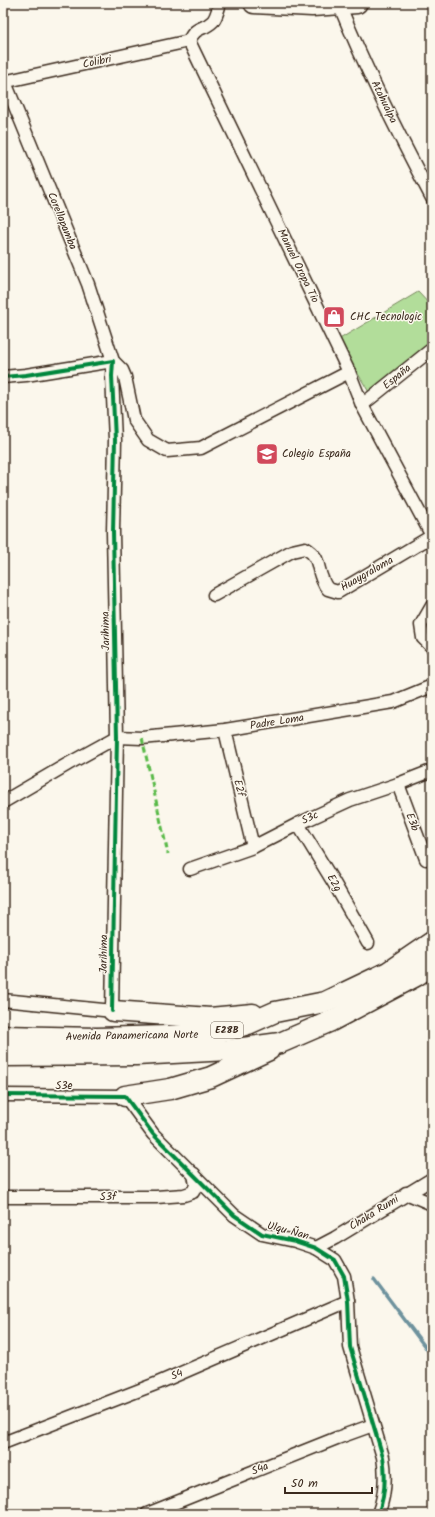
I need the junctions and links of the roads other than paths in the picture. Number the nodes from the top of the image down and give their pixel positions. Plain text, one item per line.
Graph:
1 (220, 3) edge
2 (254, 3) edge
3 (348, 4) edge
4 (189, 41) junction
5 (4, 82) edge
6 (432, 198) edge
7 (432, 349) edge
8 (113, 361) junction
9 (349, 372) junction
10 (3, 377) edge
11 (362, 405) junction
12 (432, 536) edge
13 (214, 595) dead end
14 (432, 606) edge
15 (432, 647) edge
16 (432, 686) edge
17 (225, 730) junction
18 (117, 737) junction
19 (431, 771) dead end
20 (398, 784) junction
21 (3, 802) edge
22 (298, 824) junction
23 (253, 847) junction
24 (426, 859) dead end
25 (190, 869) dead end
26 (432, 942) edge
27 (368, 943) dead end
28 (432, 965) edge
29 (3, 1000) edge
30 (113, 1011) junction
31 (275, 1012) junction
32 (3, 1036) edge
33 (280, 1043) junction
34 (3, 1056) edge
35 (3, 1095) edge
36 (125, 1096) junction
37 (194, 1174) junction
38 (432, 1179) edge
39 (406, 1193) junction
40 (3, 1197) edge
41 (432, 1204) edge
42 (316, 1248) junction
43 (348, 1301) junction
44 (373, 1425) junction
45 (3, 1443) edge
46 (147, 1514) edge
47 (378, 1514) edge

1 - 4 street
2 - 3 highway
3 - 6 street, Atahualpa
4 - 5 street, Colibri
4 - 9 street, Manuel Oropa Tio
5 - 8 street, Corellapamba
7 - 11 street, España
8 - 9 street
8 - 10 street
8 - 18 street, Jarihima
9 - 11 street, Manuel Oropa Tio
11 - 12 street, Manuel Oropa Tio
12 - 13 street, Huaygraloma
14 - 15 street
16 - 17 street, Padre Loma
17 - 18 street, Padre Loma
17 - 23 street, E2f
18 - 21 street
18 - 30 street, Jarihima
19 - 20 street, S3c
20 - 22 street, S3c
20 - 24 street, E3b
22 - 23 street, S3c
22 - 27 street, E2g
23 - 25 street, S3c
26 - 31 highway, Avenida Panamericana Norte / E28B
28 - 33 highway, Avenida Panamericana Norte / E28B
29 - 30 street
30 - 31 highway
31 - 32 highway, Avenida Panamericana Norte / E28B
33 - 34 highway, Avenida Panamericana Norte / E28B
33 - 36 highway
35 - 36 street, S3e
36 - 37 street, Ulqu Ñan
37 - 40 street, S3f
37 - 42 street, Ulqu Ñan
38 - 39 street, Chaka Rumi
39 - 41 street
39 - 42 street, Chaka Rumi
42 - 43 street, Ulqu Ñan
43 - 44 street, Ulqu Ñan
43 - 45 street, S4
44 - 46 street, S4a
44 - 47 street, Ulqu Ñan

